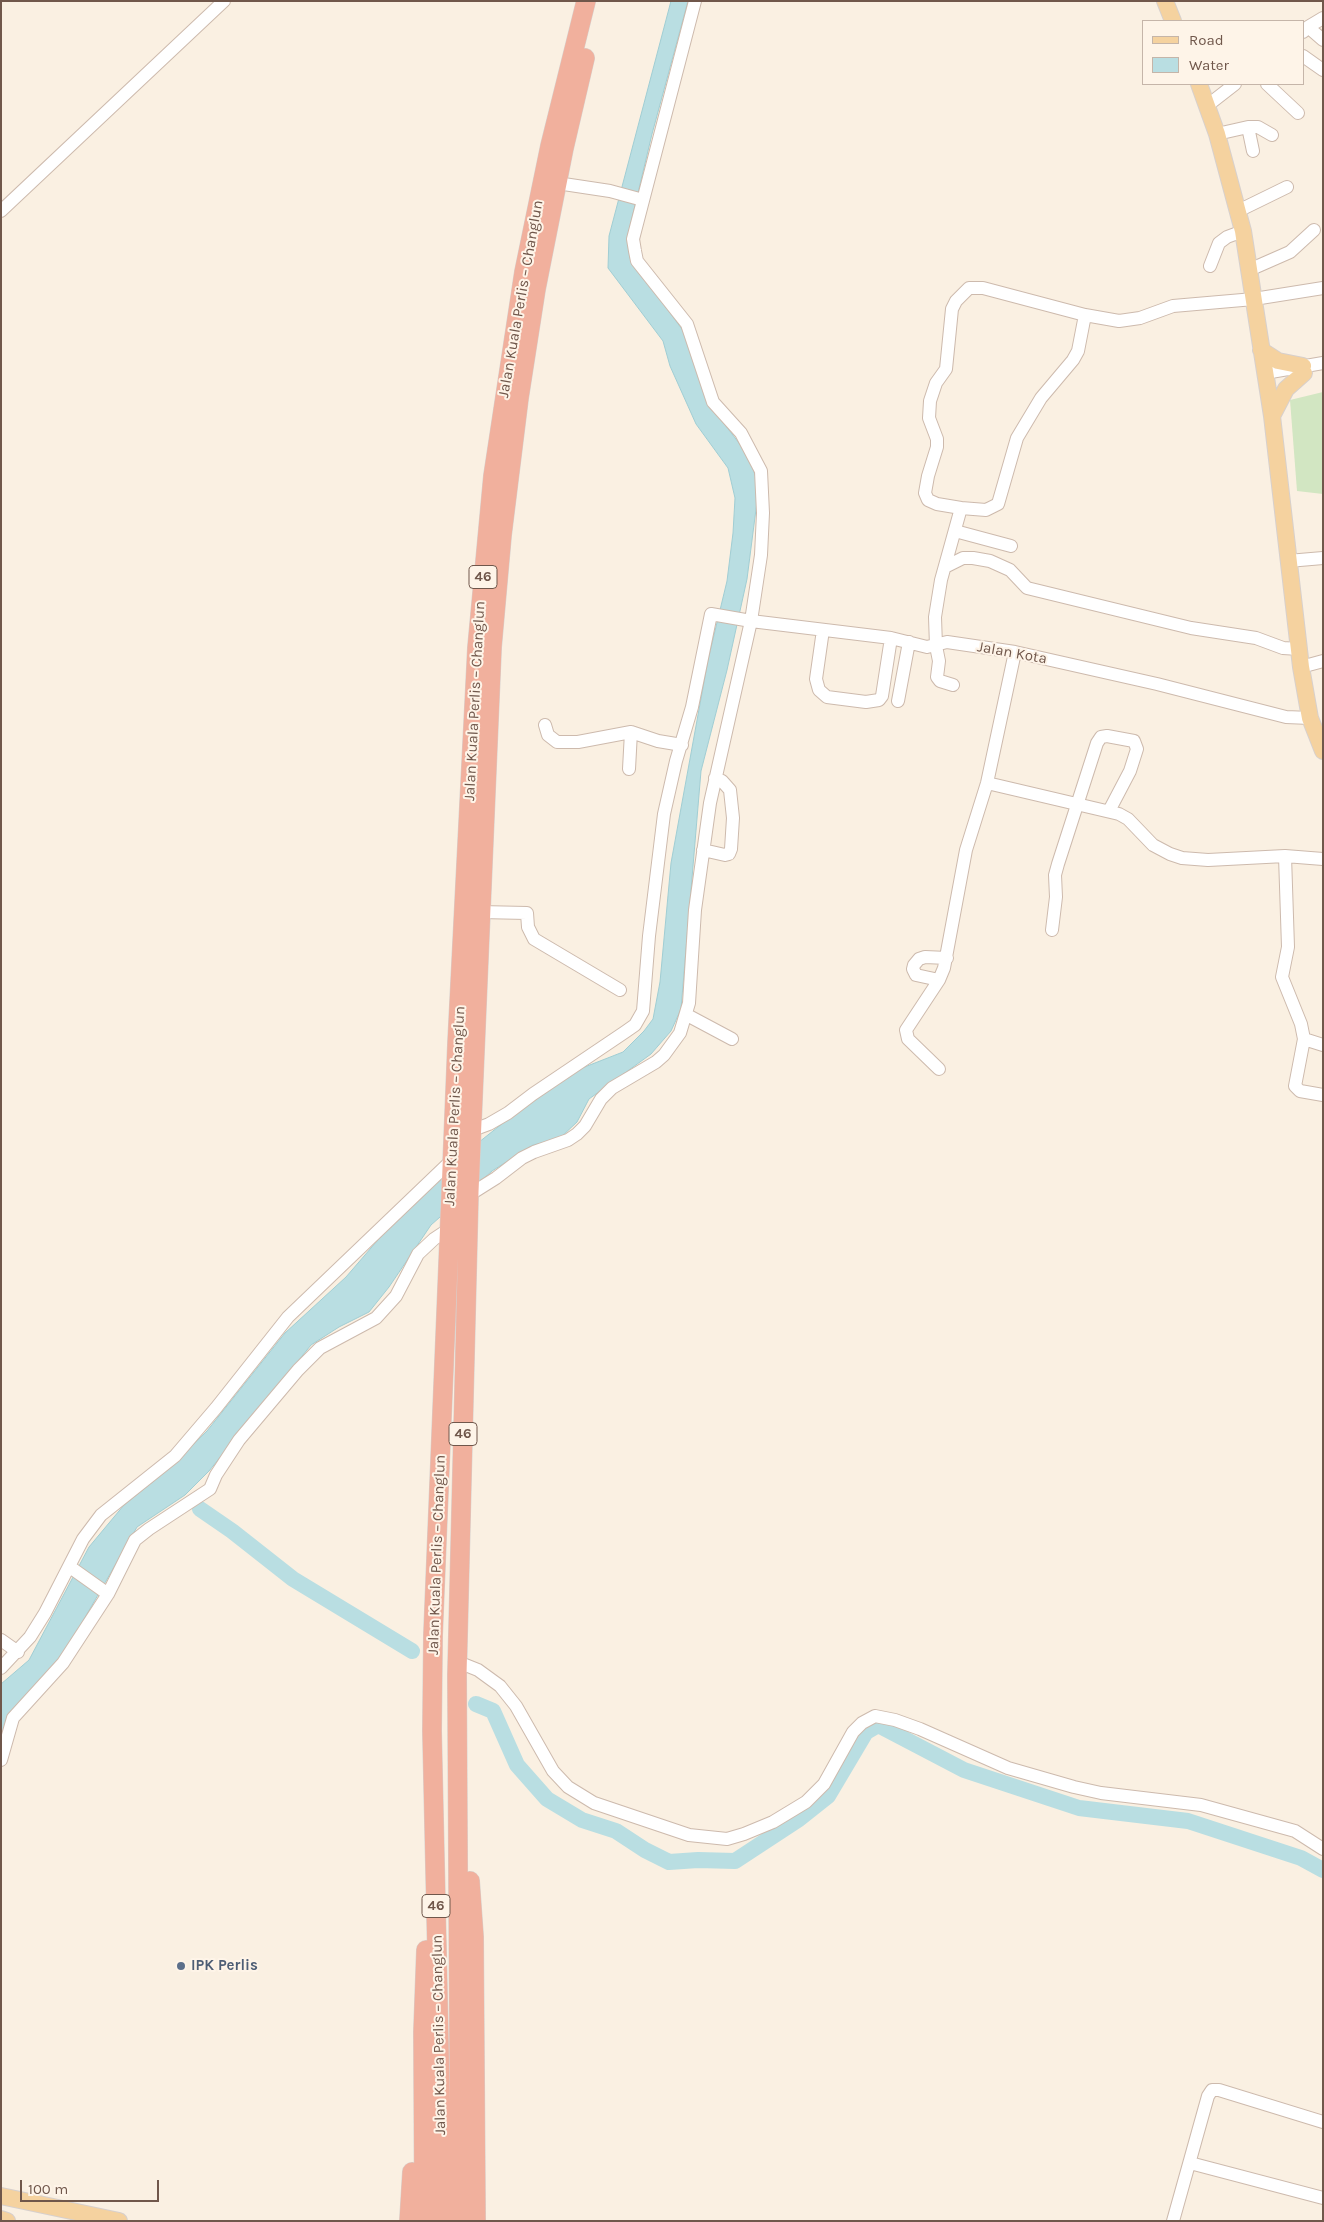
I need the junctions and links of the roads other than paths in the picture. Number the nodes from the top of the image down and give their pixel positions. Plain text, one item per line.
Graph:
1 (224, 1) edge
2 (576, 1) edge
3 (586, 1) edge
4 (600, 1) edge
5 (695, 1) edge
6 (1165, 1) edge
7 (1323, 18) edge
8 (1173, 20) edge
9 (1305, 29) edge
10 (1323, 40) edge
11 (1304, 57) edge
12 (1323, 70) edge
13 (1199, 85) edge
14 (1235, 85) edge
15 (1268, 85) edge
16 (1208, 105) junction
17 (1298, 113) dead end
18 (1248, 127) junction
19 (1217, 134) junction
20 (1272, 135) dead end
21 (550, 146) junction
22 (1253, 151) dead end
23 (557, 183) junction
24 (1287, 188) dead end
25 (640, 199) junction
26 (1238, 210) junction
27 (1, 211) edge
28 (1314, 230) dead end
29 (1243, 232) junction
30 (1210, 266) dead end
31 (1249, 270) junction
32 (1323, 288) edge
33 (1254, 299) junction
34 (1085, 315) junction
35 (1261, 350) junction
36 (1323, 363) edge
37 (1304, 370) junction
38 (1323, 370) edge
39 (1266, 376) junction
40 (1272, 416) junction
41 (961, 508) junction
42 (955, 532) junction
43 (1010, 546) dead end
44 (1323, 558) edge
45 (1288, 561) junction
46 (945, 567) junction
47 (745, 620) junction
48 (823, 630) junction
49 (891, 638) junction
50 (909, 642) junction
51 (936, 646) junction
52 (1299, 649) junction
53 (1015, 652) junction
54 (1323, 661) edge
55 (1301, 666) junction
56 (953, 685) dead end
57 (898, 701) dead end
58 (1310, 718) junction
59 (545, 725) dead end
60 (631, 732) junction
61 (682, 745) junction
62 (1323, 750) edge
63 (629, 769) dead end
64 (715, 778) junction
65 (987, 783) junction
66 (1078, 804) junction
67 (1109, 811) junction
68 (703, 850) junction
69 (1285, 856) junction
70 (1323, 859) edge
71 (480, 912) junction
72 (1052, 930) dead end
73 (947, 958) junction
74 (939, 980) junction
75 (620, 990) dead end
76 (686, 1015) junction
77 (732, 1039) dead end
78 (1304, 1039) junction
79 (1323, 1045) edge
80 (939, 1069) dead end
81 (1323, 1095) edge
82 (472, 1134) junction
83 (452, 1161) junction
84 (470, 1194) junction
85 (450, 1227) junction
86 (72, 1569) junction
87 (106, 1592) junction
88 (1, 1640) edge
89 (18, 1652) junction
90 (1, 1668) edge
91 (458, 1685) junction
92 (432, 1741) junction
93 (1, 1760) edge
94 (1323, 1849) edge
95 (423, 2032) junction
96 (1323, 2122) edge
97 (451, 2144) junction
98 (1190, 2163) junction
99 (1, 2196) edge
100 (1323, 2198) edge
101 (1, 2220) edge
102 (7, 2221) edge
103 (119, 2221) edge
104 (409, 2221) edge
105 (424, 2221) edge
106 (443, 2221) edge
107 (460, 2221) edge
108 (476, 2221) edge
109 (1173, 2221) edge

1 - 27 street
2 - 21 highway
3 - 21 highway, Jalan Kuala Perlis – Changlun / 46
4 - 23 highway, Jalan Kuala Perlis – Changlun / 46
5 - 25 street
6 - 8 main road
7 - 9 street
9 - 10 street
11 - 12 street
13 - 16 main road
14 - 16 street
15 - 17 street
16 - 19 main road
18 - 19 street
18 - 20 street
18 - 22 street
19 - 26 main road
21 - 83 highway, Jalan Kuala Perlis – Changlun / 46
23 - 25 street
23 - 71 highway, Jalan Kuala Perlis – Changlun / 46
24 - 26 street
25 - 47 street
26 - 29 main road
28 - 31 street
29 - 30 street
29 - 31 main road
31 - 33 main road
32 - 33 street
33 - 34 street
33 - 35 main road
34 - 41 street
34 - 41 street
35 - 37 main road
35 - 39 main road
36 - 37 street
37 - 38 street
37 - 39 street
37 - 40 main road
39 - 40 main road
40 - 45 main road
41 - 42 street
42 - 43 street
42 - 46 street
44 - 45 street
45 - 52 main road
46 - 51 street
46 - 52 street
47 - 48 street, Jalan Kota
47 - 61 street, Jalan Kota
47 - 64 street
48 - 49 street, Jalan Kota
48 - 49 street
49 - 50 street, Jalan Kota
50 - 51 street, Jalan Kota
50 - 57 street
51 - 53 street, Jalan Kota
51 - 56 street
52 - 55 main road
53 - 58 street, Jalan Kota
53 - 65 street
54 - 55 street
55 - 58 main road
58 - 62 main road
59 - 60 street
60 - 61 street
60 - 63 street
61 - 82 street
64 - 68 street
64 - 68 street
65 - 66 street
65 - 73 street
66 - 67 street
66 - 67 street
66 - 72 street
67 - 69 street
68 - 76 street
69 - 70 street
69 - 78 street
71 - 75 street
71 - 82 highway, Jalan Kuala Perlis – Changlun / 46
73 - 74 street
73 - 74 street
74 - 80 street
76 - 77 street
76 - 84 street
78 - 79 street
78 - 81 street
82 - 84 highway, Jalan Kuala Perlis – Changlun / 46
83 - 85 highway, Jalan Kuala Perlis – Changlun / 46
83 - 86 street
84 - 91 highway, Jalan Kuala Perlis – Changlun / 46
85 - 87 street
85 - 92 highway, Jalan Kuala Perlis – Changlun / 46
86 - 87 street
86 - 89 street
87 - 93 street
88 - 89 street
89 - 90 street
91 - 94 street
91 - 97 highway, Jalan Kuala Perlis – Changlun / 46
91 - 108 highway
92 - 95 highway
92 - 97 highway, Jalan Kuala Perlis – Changlun / 46
95 - 104 highway
95 - 105 highway
96 - 98 street
97 - 106 highway, Jalan Kuala Perlis – Changlun / 46
97 - 107 highway, Jalan Kuala Perlis – Changlun / 46
98 - 100 street
98 - 109 street
99 - 103 main road
101 - 102 main road

